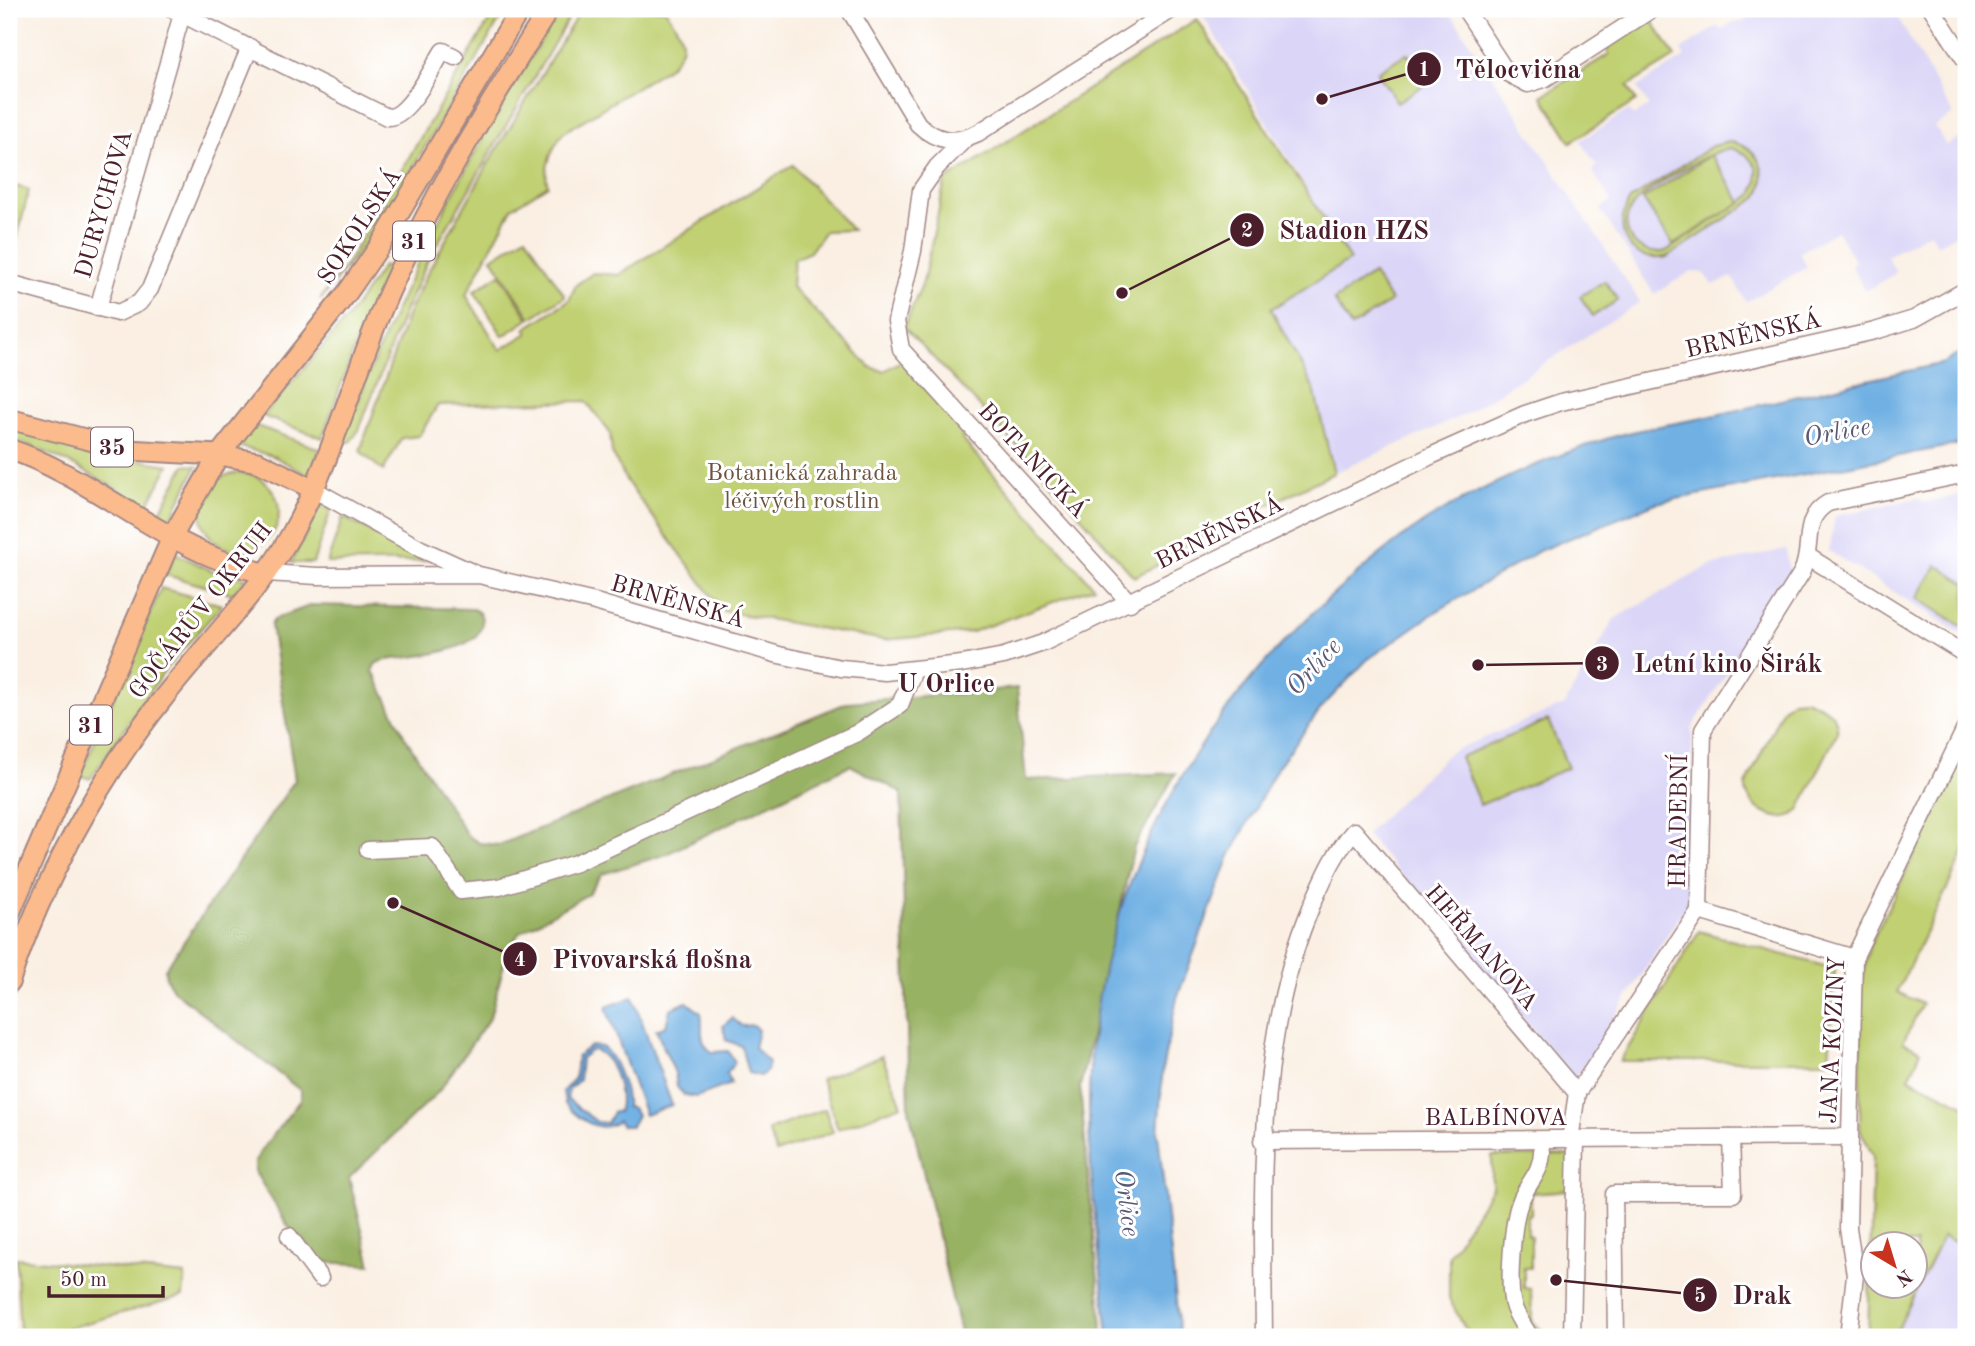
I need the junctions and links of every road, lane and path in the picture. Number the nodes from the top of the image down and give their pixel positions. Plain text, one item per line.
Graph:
1 (520, 9) edge
2 (549, 9) edge
3 (849, 9) edge
4 (1173, 9) edge
5 (1465, 9) edge
6 (1653, 9) edge
7 (1933, 9) edge
8 (177, 11) edge
9 (250, 47) junction
10 (455, 57) dead end
11 (1966, 61) edge
12 (964, 139) junction
13 (9, 283) edge
14 (1966, 290) edge
15 (97, 308) junction
16 (9, 419) edge
17 (9, 449) edge
18 (219, 455) junction
19 (1966, 474) edge
20 (313, 489) junction
21 (173, 535) junction
22 (1809, 557) junction
23 (266, 573) junction
24 (479, 575) junction
25 (1130, 603) junction
26 (1966, 655) edge
27 (914, 670) junction
28 (1966, 727) edge
29 (368, 850) dead end
30 (1699, 911) junction
31 (9, 915) edge
32 (1854, 958) junction
33 (9, 983) edge
34 (1577, 1093) junction
35 (1849, 1137) junction
36 (1731, 1138) junction
37 (1573, 1140) junction
38 (1262, 1141) junction
39 (1542, 1151) dead end
40 (289, 1237) dead end
41 (320, 1278) dead end
42 (1264, 1337) edge
43 (1530, 1337) edge
44 (1572, 1337) edge
45 (1616, 1337) edge
46 (1848, 1337) edge

1 - 18 main road, SOKOLSKÁ / 31
2 - 20 main road, SOKOLSKÁ / 31
3 - 12 street
4 - 12 street
5 - 6 street
7 - 11 street
8 - 9 street
8 - 15 street, DURYCHOVA
9 - 10 street
9 - 15 street, DURYCHOVA
12 - 25 street, BOTANICKÁ
13 - 15 street
14 - 25 street, BRNĚNSKÁ
16 - 18 main road, BRNĚNSKÁ / 35
17 - 21 main road, BRNĚNSKÁ / 35
18 - 20 main road, BRNĚNSKÁ / 35
18 - 21 main road, GOČÁRŮV OKRUH / 31
19 - 22 street, HRADEBNÍ
20 - 23 main road, GOČÁRŮV OKRUH / 31
20 - 24 street, BRNĚNSKÁ
21 - 23 main road, BRNĚNSKÁ / 35
21 - 31 main road, GOČÁRŮV OKRUH / 31
22 - 26 street
22 - 30 street, HRADEBNÍ
23 - 24 street, BRNĚNSKÁ
23 - 33 main road, GOČÁRŮV OKRUH / 31
24 - 27 street, BRNĚNSKÁ
25 - 27 street, BRNĚNSKÁ
27 - 29 street
28 - 32 street, JANA KOZINY
30 - 32 street
30 - 34 street, HRADEBNÍ
32 - 35 street, JANA KOZINY
34 - 37 street, HRADEBNÍ
34 - 38 street, HEŘMANOVA
35 - 36 street, BALBÍNOVA
35 - 46 street, JANA KOZINY
36 - 37 street, BALBÍNOVA
36 - 45 street
37 - 38 street, BALBÍNOVA
37 - 44 street, HRADEBNÍ
38 - 42 street
39 - 43 street
40 - 41 street

